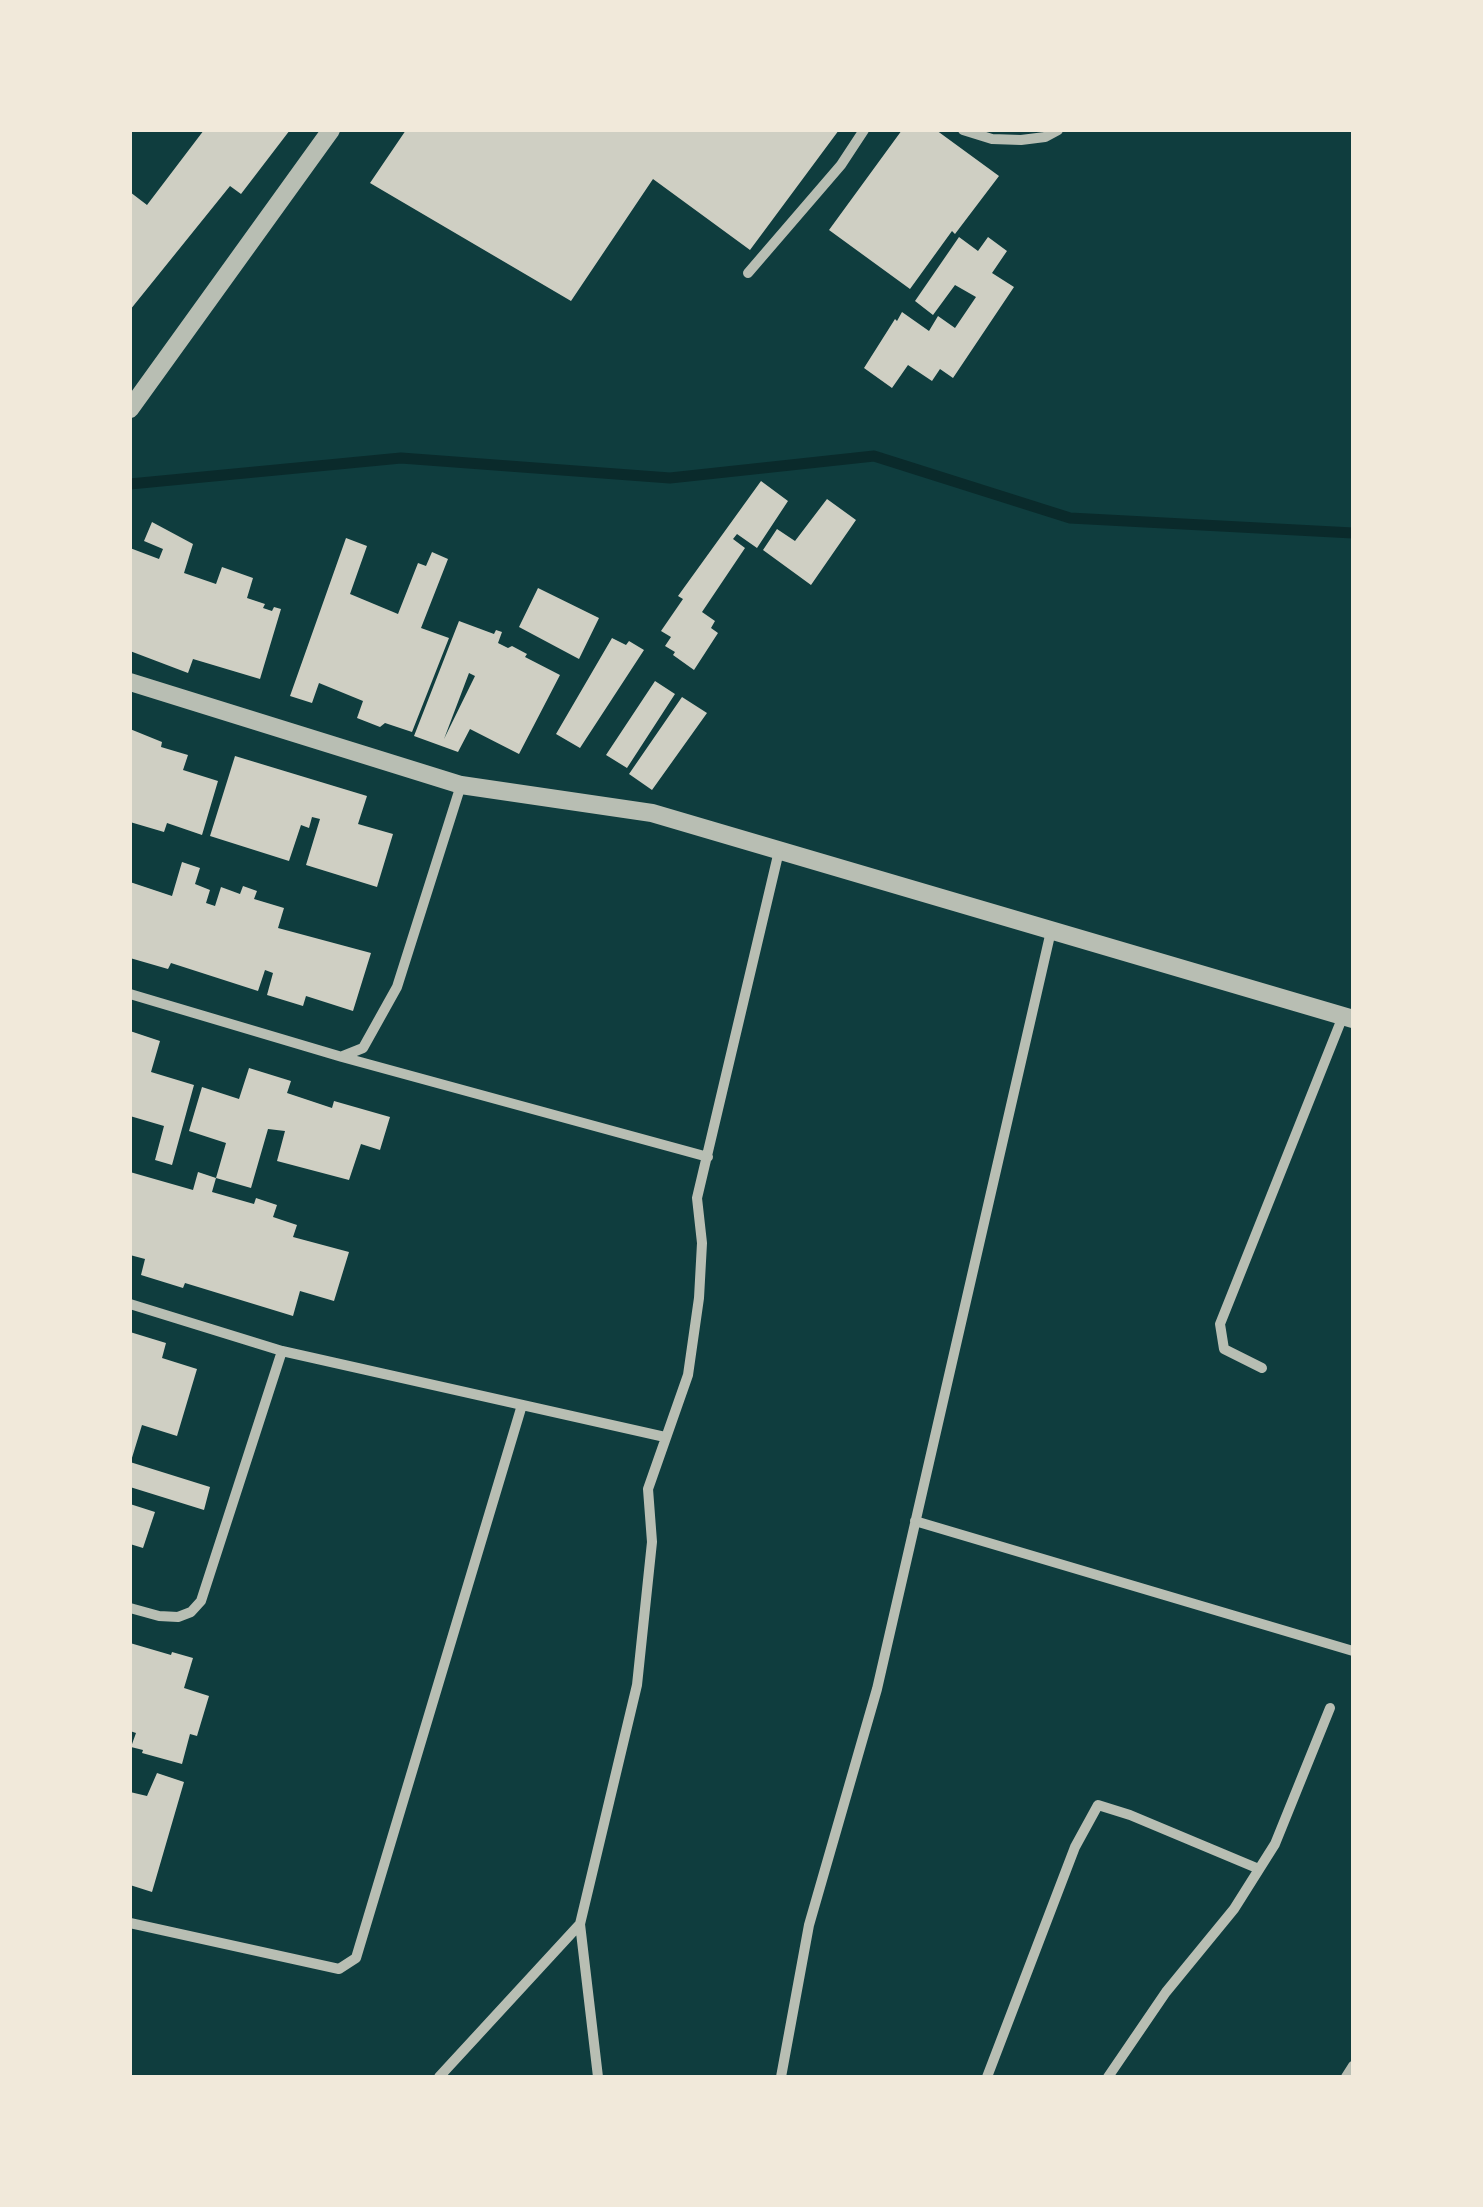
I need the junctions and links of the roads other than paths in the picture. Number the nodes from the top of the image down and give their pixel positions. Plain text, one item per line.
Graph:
1 (331, 130) edge
2 (864, 130) edge
3 (964, 130) edge
4 (1058, 130) edge
5 (748, 272) dead end
6 (130, 409) edge
7 (130, 682) edge
8 (462, 785) junction
9 (780, 850) junction
10 (1050, 931) junction
11 (130, 994) edge
12 (1348, 1017) edge
13 (342, 1057) junction
14 (708, 1158) junction
15 (130, 1304) edge
16 (282, 1351) junction
17 (1262, 1368) dead end
18 (522, 1405) junction
19 (665, 1437) junction
20 (915, 1522) junction
21 (130, 1608) edge
22 (1353, 1651) edge
23 (1330, 1708) dead end
24 (1259, 1869) junction
25 (130, 1923) edge
26 (580, 1924) junction
27 (1353, 2066) edge
28 (439, 2077) edge
29 (598, 2077) edge
30 (780, 2077) edge
31 (987, 2077) edge
32 (1108, 2077) edge
33 (1346, 2077) edge

1 - 6 street
2 - 5 street
3 - 4 street
7 - 8 street
8 - 9 street
8 - 13 street
9 - 10 street
9 - 14 street
10 - 12 street
10 - 20 street
11 - 13 street
12 - 17 street
13 - 14 street
14 - 19 street
15 - 16 street
16 - 18 street
16 - 21 street
18 - 19 street
18 - 25 street
19 - 26 street
20 - 22 street
20 - 30 street
23 - 24 street
24 - 31 street
24 - 32 street
26 - 28 street
26 - 29 street
27 - 33 street

